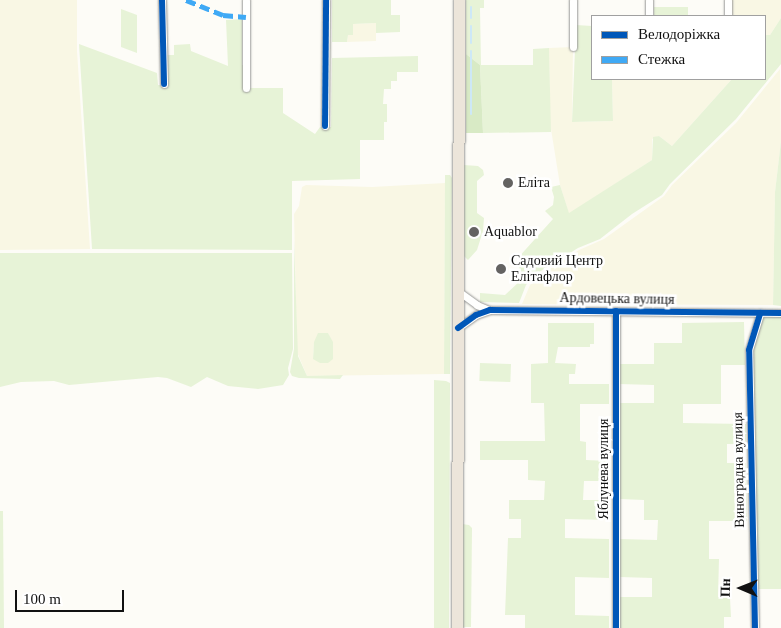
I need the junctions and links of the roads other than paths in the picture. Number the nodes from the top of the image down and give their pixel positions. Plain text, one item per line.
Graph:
1 (162, 0) edge
2 (246, 0) edge
3 (326, 0) edge
4 (459, 0) edge
5 (574, 0) edge
6 (649, 0) edge
7 (728, 0) edge
8 (649, 15) edge
9 (728, 15) edge
10 (573, 47) dead end
11 (164, 84) dead end
12 (246, 88) dead end
13 (325, 126) dead end
14 (458, 291) junction
15 (490, 310) junction
16 (616, 312) junction
17 (760, 313) junction
18 (781, 313) edge
19 (458, 328) junction
20 (457, 628) edge
21 (616, 628) edge
22 (755, 628) edge

1 - 11 street
2 - 12 street
3 - 13 street
4 - 14 highway
5 - 10 street
6 - 8 street
7 - 9 street
14 - 15 street
14 - 19 highway
15 - 16 street, Ардовецька вулиця
15 - 19 street, Ардовецька вулиця
16 - 17 street, Ардовецька вулиця
16 - 21 street, Яблунева вулиця
17 - 18 street, Ардовецька вулиця
17 - 22 street, Виноградна вулиця
19 - 20 highway

